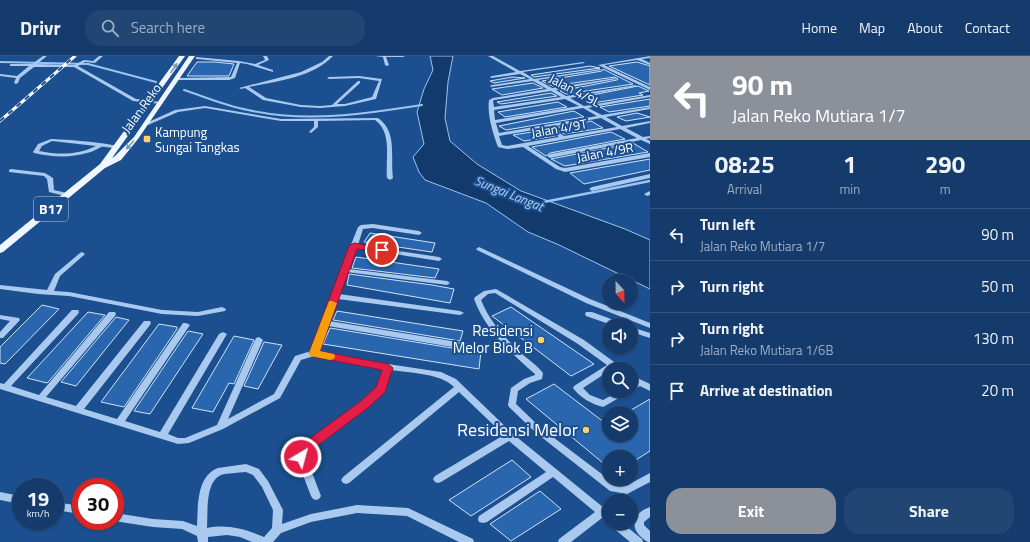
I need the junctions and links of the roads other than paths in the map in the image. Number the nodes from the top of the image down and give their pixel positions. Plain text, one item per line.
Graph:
1 (45, 56) edge
2 (101, 56) edge
3 (182, 56) edge
4 (265, 56) edge
5 (330, 56) edge
6 (378, 56) edge
7 (384, 56) edge
8 (403, 56) edge
9 (490, 56) edge
10 (195, 57) edge
11 (650, 57) edge
12 (637, 59) junction
13 (239, 62) junction
14 (583, 63) dead end
15 (650, 64) edge
16 (11, 65) dead end
17 (35, 65) junction
18 (256, 65) junction
19 (387, 65) dead end
20 (76, 66) junction
21 (600, 70) dead end
22 (272, 71) dead end
23 (519, 73) junction
24 (0, 75) edge
25 (18, 77) junction
26 (492, 77) dead end
27 (329, 78) dead end
28 (177, 79) junction
29 (615, 79) dead end
30 (222, 80) junction
31 (532, 80) junction
32 (16, 82) dead end
33 (359, 82) dead end
34 (218, 84) dead end
35 (492, 86) dead end
36 (636, 86) dead end
37 (246, 87) junction
38 (241, 88) dead end
39 (550, 89) junction
40 (650, 89) edge
41 (650, 96) edge
42 (565, 97) junction
43 (149, 103) junction
44 (162, 103) junction
45 (333, 106) junction
46 (584, 107) junction
47 (650, 108) edge
48 (492, 109) junction
49 (601, 116) junction
50 (316, 121) junction
51 (493, 122) junction
52 (650, 122) edge
53 (146, 124) junction
54 (545, 126) junction
55 (622, 128) junction
56 (311, 132) dead end
57 (496, 135) junction
58 (650, 137) edge
59 (564, 138) junction
60 (642, 138) junction
61 (650, 142) edge
62 (524, 145) junction
63 (102, 146) junction
64 (117, 147) junction
65 (650, 154) edge
66 (550, 156) dead end
67 (102, 166) junction
68 (565, 170) joint
69 (11, 171) dead end
70 (650, 176) edge
71 (390, 178) dead end
72 (592, 189) dead end
73 (68, 195) junction
74 (418, 233) dead end
75 (354, 246) junction
76 (479, 249) dead end
77 (0, 250) edge
78 (82, 254) dead end
79 (439, 259) dead end
80 (344, 270) junction
81 (447, 283) dead end
82 (0, 287) edge
83 (50, 292) junction
84 (335, 296) junction
85 (222, 309) dead end
86 (75, 312) dead end
87 (460, 313) dead end
88 (112, 314) dead end
89 (589, 314) dead end
90 (0, 317) edge
91 (602, 319) edge
92 (147, 323) dead end
93 (325, 323) junction
94 (186, 325) dead end
95 (650, 326) edge
96 (638, 332) edge
97 (223, 334) dead end
98 (0, 336) edge
99 (650, 336) edge
100 (259, 340) dead end
101 (476, 348) dead end
102 (314, 353) junction
103 (609, 362) edge
104 (388, 368) junction
105 (602, 375) edge
106 (640, 383) edge
107 (3, 387) edge
108 (460, 387) junction
109 (650, 388) edge
110 (614, 398) edge
111 (40, 399) junction
112 (78, 410) junction
113 (119, 423) junction
114 (220, 427) junction
115 (162, 436) junction
116 (510, 436) junction
117 (553, 472) junction
118 (650, 477) edge
119 (438, 479) dead end
120 (346, 480) dead end
121 (0, 496) edge
122 (316, 496) dead end
123 (12, 498) edge
124 (650, 511) edge
125 (602, 513) edge
126 (124, 518) edge
127 (602, 518) edge
128 (482, 519) dead end
129 (276, 530) junction
130 (623, 530) edge
131 (202, 537) edge
132 (650, 538) edge
133 (263, 542) edge
134 (266, 542) edge
135 (469, 542) edge
136 (563, 542) edge
137 (638, 542) edge

1 - 17 street
2 - 20 street
43 -> 3 main road, Jalan Reko / B17
4 - 18 street
5 - 37 street
6 - 7 street
7 - 8 street
7 - 19 street
9 - 23 street, Jalan 4/9L
10 - 13 street
10 - 28 main road, Jalan Reko / B17
11 - 12 street
12 - 15 street
12 - 40 street
13 - 18 street
13 - 30 street
14 - 23 street
16 - 17 street
17 - 20 street
17 - 25 street
18 - 22 street
20 - 43 street
21 - 31 street
23 - 26 street
23 - 31 street, Jalan 4/9L
24 - 25 street
25 - 32 street
27 - 45 street
28 - 30 street
28 - 44 main road, Jalan Reko / B17
29 - 39 street
30 - 34 street
31 - 35 street
31 - 39 street, Jalan 4/9L
33 - 45 street
36 - 42 street
37 - 38 street
37 - 45 street
39 - 42 street, Jalan 4/9L
39 - 48 street
41 - 46 street
42 - 46 street, Jalan 4/9L
42 - 48 street
43 - 44 street
43 - 64 main road, Jalan Reko / B17
44 - 53 main road, Jalan Reko / B17
46 - 49 street, Jalan 4/9L
46 - 51 street
47 - 49 street
48 - 51 street
49 - 54 street
49 - 55 street, Jalan 4/9L
50 - 53 street
50 - 56 street
50 - 71 street
51 - 57 street
52 - 55 street, Jalan 4/9T
53 -> 67 main road, Jalan Reko / B17
54 - 57 street
54 - 59 street
55 - 59 street, Jalan 4/9T
55 - 60 street, Jalan 4/9L
57 - 62 street
58 - 60 street
59 - 62 street, Jalan 4/9T
60 - 61 street, Jalan 4/9L
60 - 66 street
62 - 68 street, Jalan 4/9T
63 - 63 street
63 - 64 street
64 - 67 main road, Jalan Reko / B17
65 - 68 street, Jalan 4/9R
67 - 73 main road, Jalan Reko / B17
69 - 73 street
70 - 72 street
73 - 77 main road, Jalan Reko / B17
74 - 75 street
75 - 79 street
75 - 80 street
76 - 95 street
78 - 83 street
80 - 81 street
80 - 84 street
82 - 83 street
83 - 85 street
84 - 87 street
84 - 93 street
86 - 107 street
88 - 111 street
89 - 91 street
90 - 98 street
92 - 112 street
93 - 101 street
93 - 102 street
94 - 113 street
96 - 99 street
97 - 115 street
100 - 114 street
102 - 104 street
102 - 114 street
103 - 118 street
104 - 108 street
104 - 122 street
105 - 110 street
106 - 109 street
107 - 111 street
108 - 116 street
108 - 120 street
111 - 112 street
112 - 113 street
113 - 115 street
114 - 115 street
116 - 117 street
116 - 119 street
117 - 125 street
117 - 128 street
121 - 123 street
124 - 132 street
126 - 131 street
127 - 136 street
129 - 131 street
129 - 134 street
129 - 135 street
130 - 137 street
131 - 133 street

